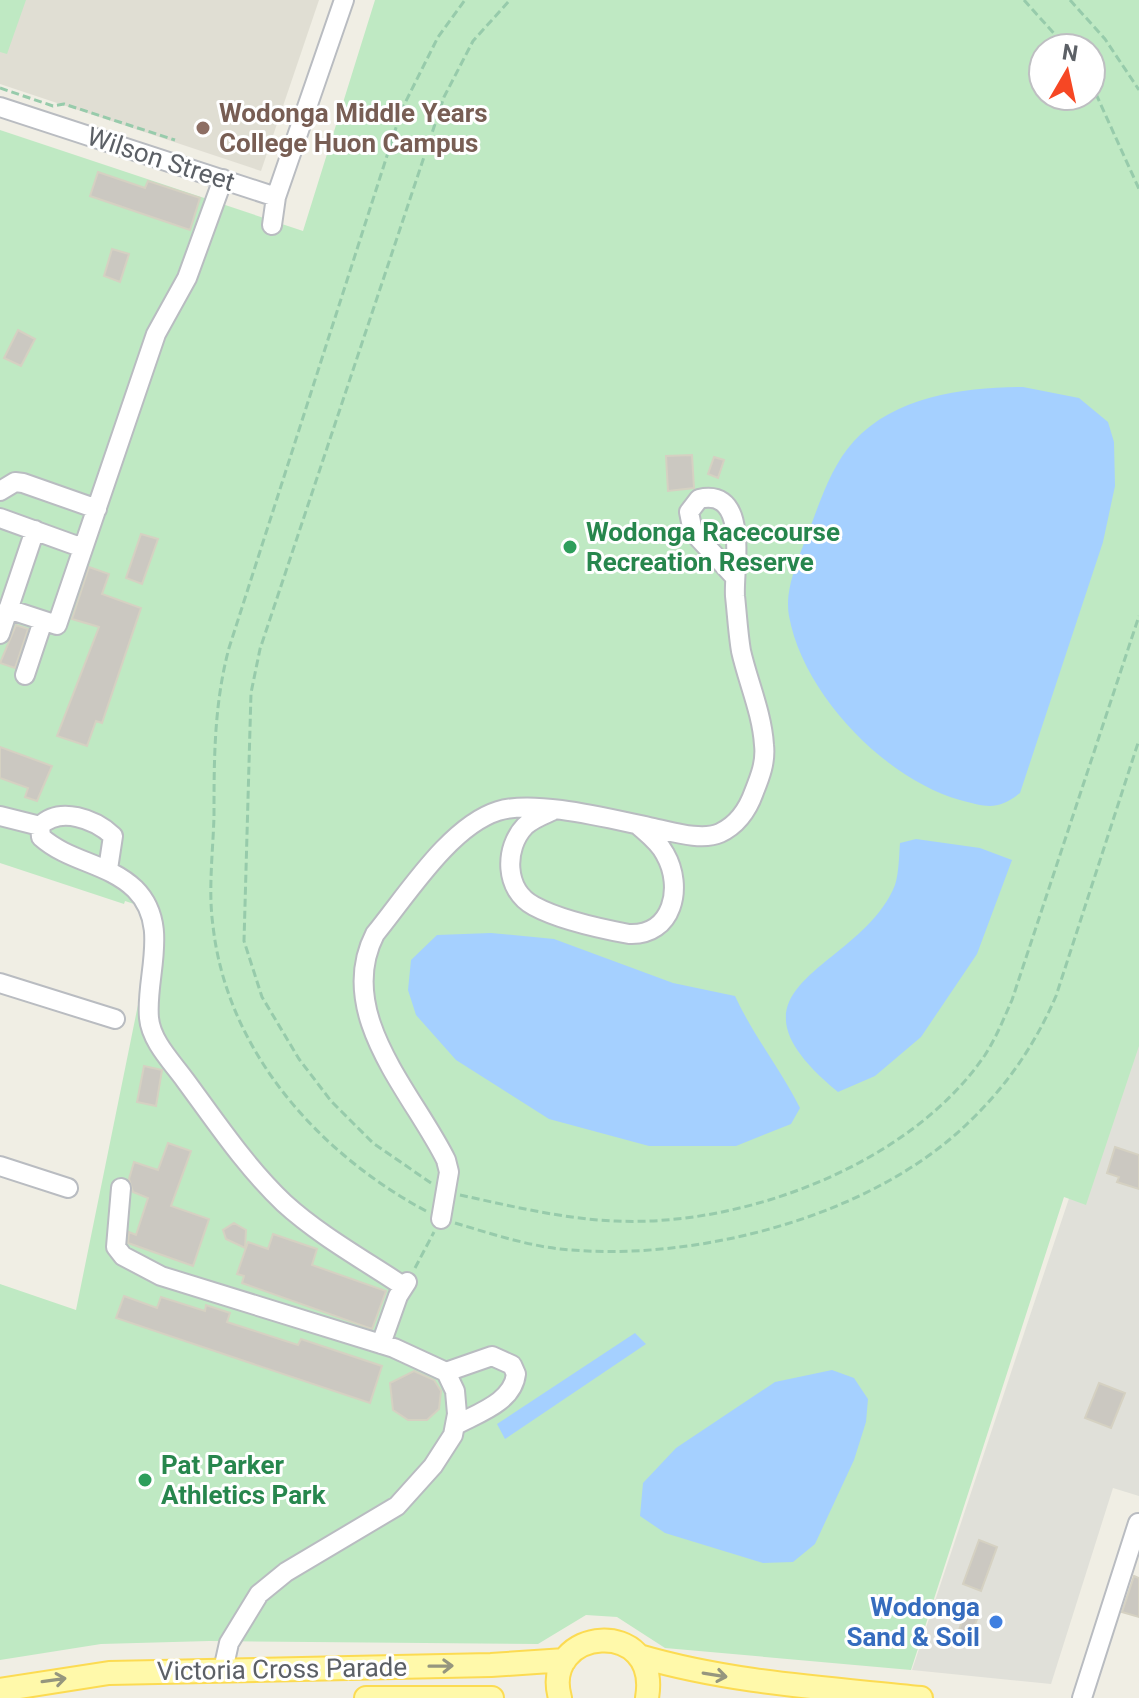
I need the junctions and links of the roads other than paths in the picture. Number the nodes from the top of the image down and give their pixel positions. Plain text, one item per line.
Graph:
1 (344, 0) edge
2 (0, 107) edge
3 (223, 179) junction
4 (276, 197) junction
5 (272, 225) dead end
6 (0, 491) edge
7 (97, 509) junction
8 (0, 518) edge
9 (35, 530) junction
10 (83, 548) junction
11 (733, 575) dead end
12 (8, 609) junction
13 (43, 621) junction
14 (0, 634) edge
15 (25, 675) dead end
16 (552, 811) junction
17 (0, 816) edge
18 (638, 825) junction
19 (40, 826) junction
20 (108, 869) junction
21 (0, 983) edge
22 (115, 1019) dead end
23 (0, 1166) edge
24 (68, 1188) dead end
25 (121, 1188) dead end
26 (441, 1219) road end
27 (381, 1344) junction
28 (446, 1372) junction
29 (456, 1425) junction
30 (1138, 1523) edge
31 (639, 1656) junction
32 (565, 1660) junction
33 (223, 1670) junction
34 (0, 1690) edge
35 (366, 1698) edge
36 (492, 1698) edge
37 (560, 1698) edge
38 (647, 1698) edge
39 (921, 1698) edge
40 (1082, 1698) edge

1 - 4 street
2 - 3 street, Wilson Street
3 - 4 street, Wilson Street
3 - 7 street
4 - 5 street
6 - 7 street
7 - 10 street
8 - 9 street
9 - 10 street
9 - 12 street
10 - 13 street
11 - 18 street
12 - 13 street
12 - 14 street
13 - 15 street
16 - 18 street
16 - 18 street
16 - 26 street
17 - 19 street
19 - 20 street
19 - 20 street
20 - 27 street
21 - 22 street
23 - 24 street
25 - 27 street
27 - 28 street
28 - 29 street
28 - 29 street
29 - 33 street
30 - 40 street
31 - 32 main road
31 - 38 main road
31 -> 39 main road
33 -> 32 main road, Victoria Cross Parade
32 - 37 main road
34 -> 33 main road, Victoria Cross Parade
35 - 36 main road, Victoria Cross Parade

